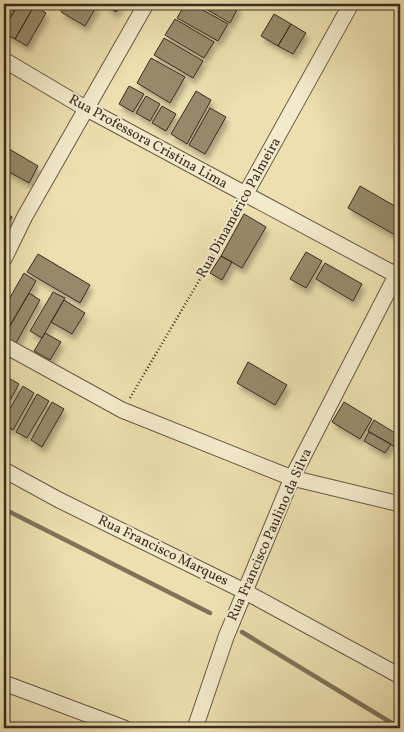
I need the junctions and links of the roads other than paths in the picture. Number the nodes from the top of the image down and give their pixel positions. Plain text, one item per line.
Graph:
1 (146, 4) edge
2 (351, 4) edge
3 (4, 60) edge
4 (85, 108) junction
5 (245, 195) junction
6 (4, 259) edge
7 (399, 273) edge
8 (4, 345) edge
9 (4, 470) edge
10 (292, 478) junction
11 (400, 504) edge
12 (244, 591) junction
13 (400, 676) edge
14 (4, 683) edge
15 (124, 728) edge
16 (195, 728) edge

1 - 4 street
2 - 5 street, Rua Dinamérico Palmeira
3 - 4 street, Rua Professora Cristina Lima
4 - 5 street, Rua Professora Cristina Lima
4 - 6 street
5 - 7 street, Rua Professora Cristina Lima
7 - 10 street, Rua Francisco Paulino da Silva
8 - 10 street
9 - 12 street, Rua Francisco Marques
10 - 11 street
10 - 12 street, Rua Francisco Paulino da Silva
12 - 13 street, Rua Francisco Marques
12 - 16 street, Rua Francisco Paulino da Silva
14 - 15 street

